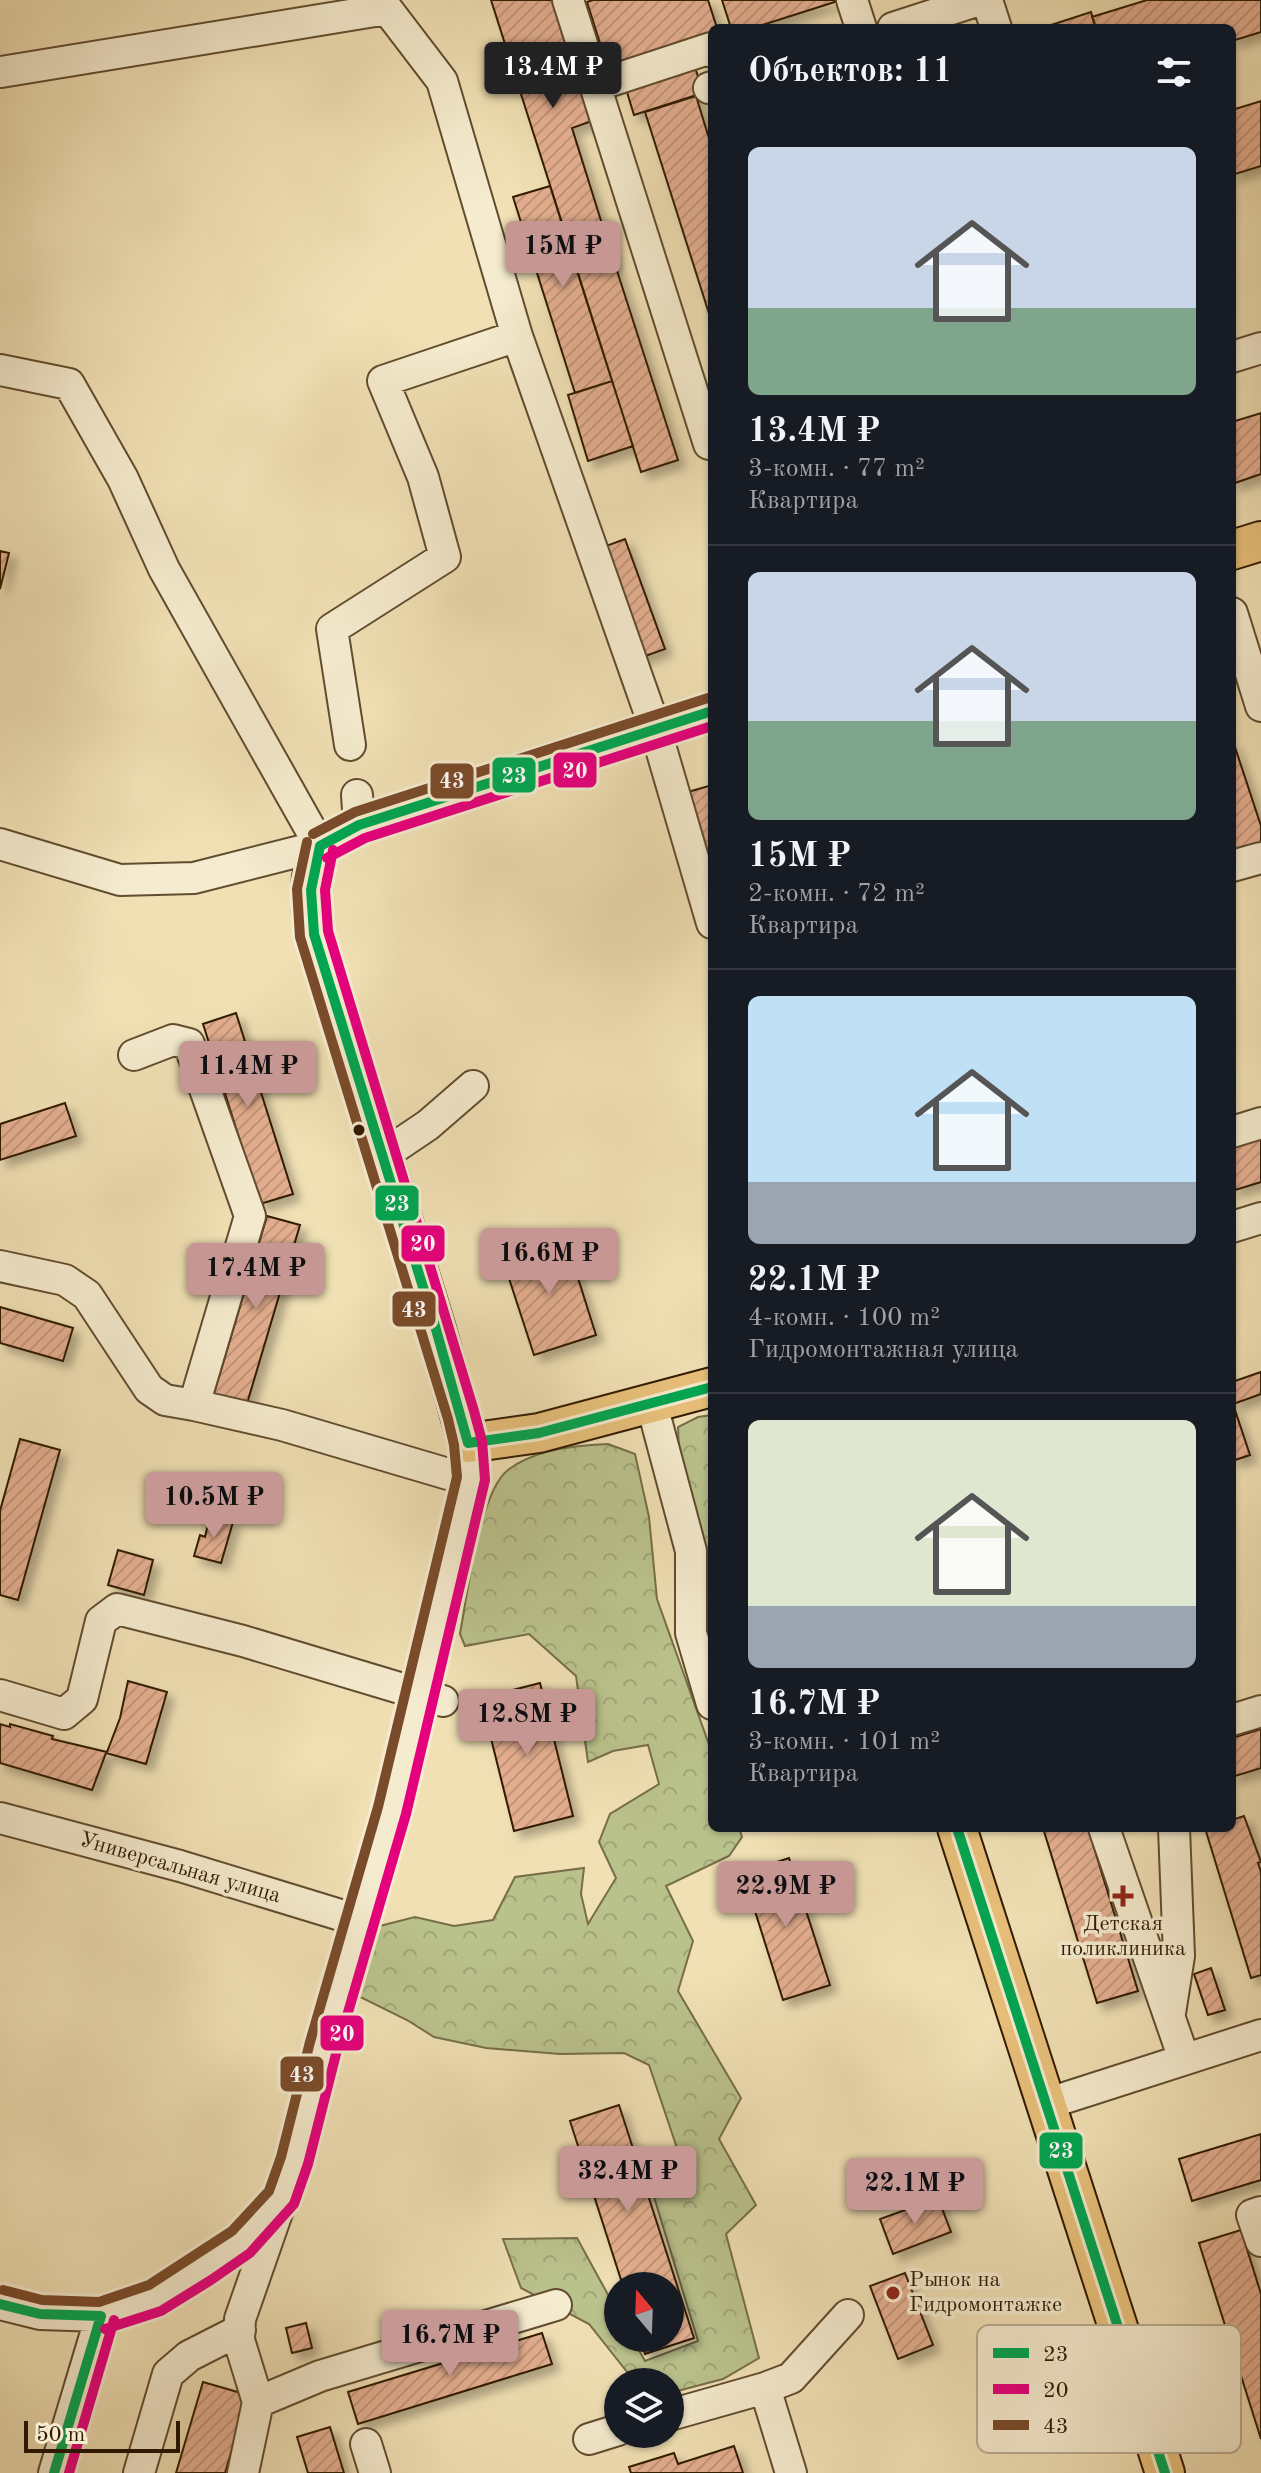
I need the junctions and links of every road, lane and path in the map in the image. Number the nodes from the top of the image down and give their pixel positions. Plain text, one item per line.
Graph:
1 (568, 0) edge
2 (852, 0) edge
3 (979, 0) edge
4 (987, 0) edge
5 (860, 24) edge
6 (905, 24) edge
7 (995, 24) edge
8 (708, 49) edge
9 (1, 72) edge
10 (595, 86) junction
11 (517, 336) junction
12 (1261, 348) edge
13 (1236, 356) edge
14 (0, 370) edge
15 (708, 441) edge
16 (1261, 541) edge
17 (1236, 549) edge
18 (1236, 627) edge
19 (1261, 706) edge
20 (708, 712) edge
21 (655, 728) junction
22 (350, 745) dead end
23 (0, 844) edge
24 (320, 846) junction
25 (1261, 858) edge
26 (1236, 865) edge
27 (708, 909) edge
28 (134, 1055) dead end
29 (473, 1086) dead end
30 (1261, 1123) edge
31 (1236, 1131) edge
32 (382, 1156) junction
33 (1261, 1218) edge
34 (1236, 1226) edge
35 (0, 1266) edge
36 (708, 1388) edge
37 (194, 1405) junction
38 (652, 1405) junction
39 (470, 1461) junction
40 (708, 1690) edge
41 (0, 1695) edge
42 (432, 1698) junction
43 (1261, 1711) edge
44 (1236, 1719) edge
45 (0, 1818) edge
46 (958, 1832) edge
47 (1105, 1832) edge
48 (1174, 1832) edge
49 (360, 1921) junction
50 (1170, 2016) junction
51 (1261, 2035) edge
52 (1184, 2059) junction
53 (1046, 2104) junction
54 (281, 2198) junction
55 (1261, 2212) edge
56 (1261, 2241) edge
57 (0, 2304) edge
58 (556, 2305) dead end
59 (848, 2315) dead end
60 (101, 2316) junction
61 (1117, 2325) edge
62 (240, 2330) junction
63 (765, 2388) junction
64 (258, 2402) junction
65 (684, 2411) edge
66 (604, 2434) edge
67 (589, 2439) dead end
68 (366, 2444) dead end
69 (1159, 2453) edge
70 (54, 2473) edge
71 (139, 2473) edge
72 (243, 2473) edge
73 (375, 2473) edge
74 (791, 2473) edge
75 (1165, 2473) edge

1 - 10 street
2 - 5 street
3 - 6 street
4 - 7 street
8 - 10 street
9 - 11 street
10 - 15 street
11 - 21 street
11 - 22 street
12 - 13 street
14 - 24 street
16 - 17 main road
18 - 19 street
20 - 21 main road
21 - 24 main road
21 - 27 street
23 - 24 street
24 - 32 main road
25 - 26 street
28 - 37 street
29 - 32 street
30 - 31 street
32 - 39 main road
33 - 34 street
35 - 37 street
36 - 38 main road
37 - 39 street
38 - 39 main road
38 - 40 street
39 - 42 street
41 - 42 street
42 - 49 street
43 - 44 street
45 - 49 street, Универсальная улица
46 - 53 main road
47 - 50 street
48 - 50 street
49 - 54 street
50 - 52 street
51 - 52 street
52 - 53 street
53 - 61 main road
54 - 60 street
54 - 62 street
55 - 56 street
57 - 60 street
58 - 64 street
59 - 63 street
60 - 70 street
62 - 64 street
62 - 71 street
63 - 65 street
63 - 74 street
64 - 72 street
66 - 67 street
68 - 73 street
69 - 75 main road

